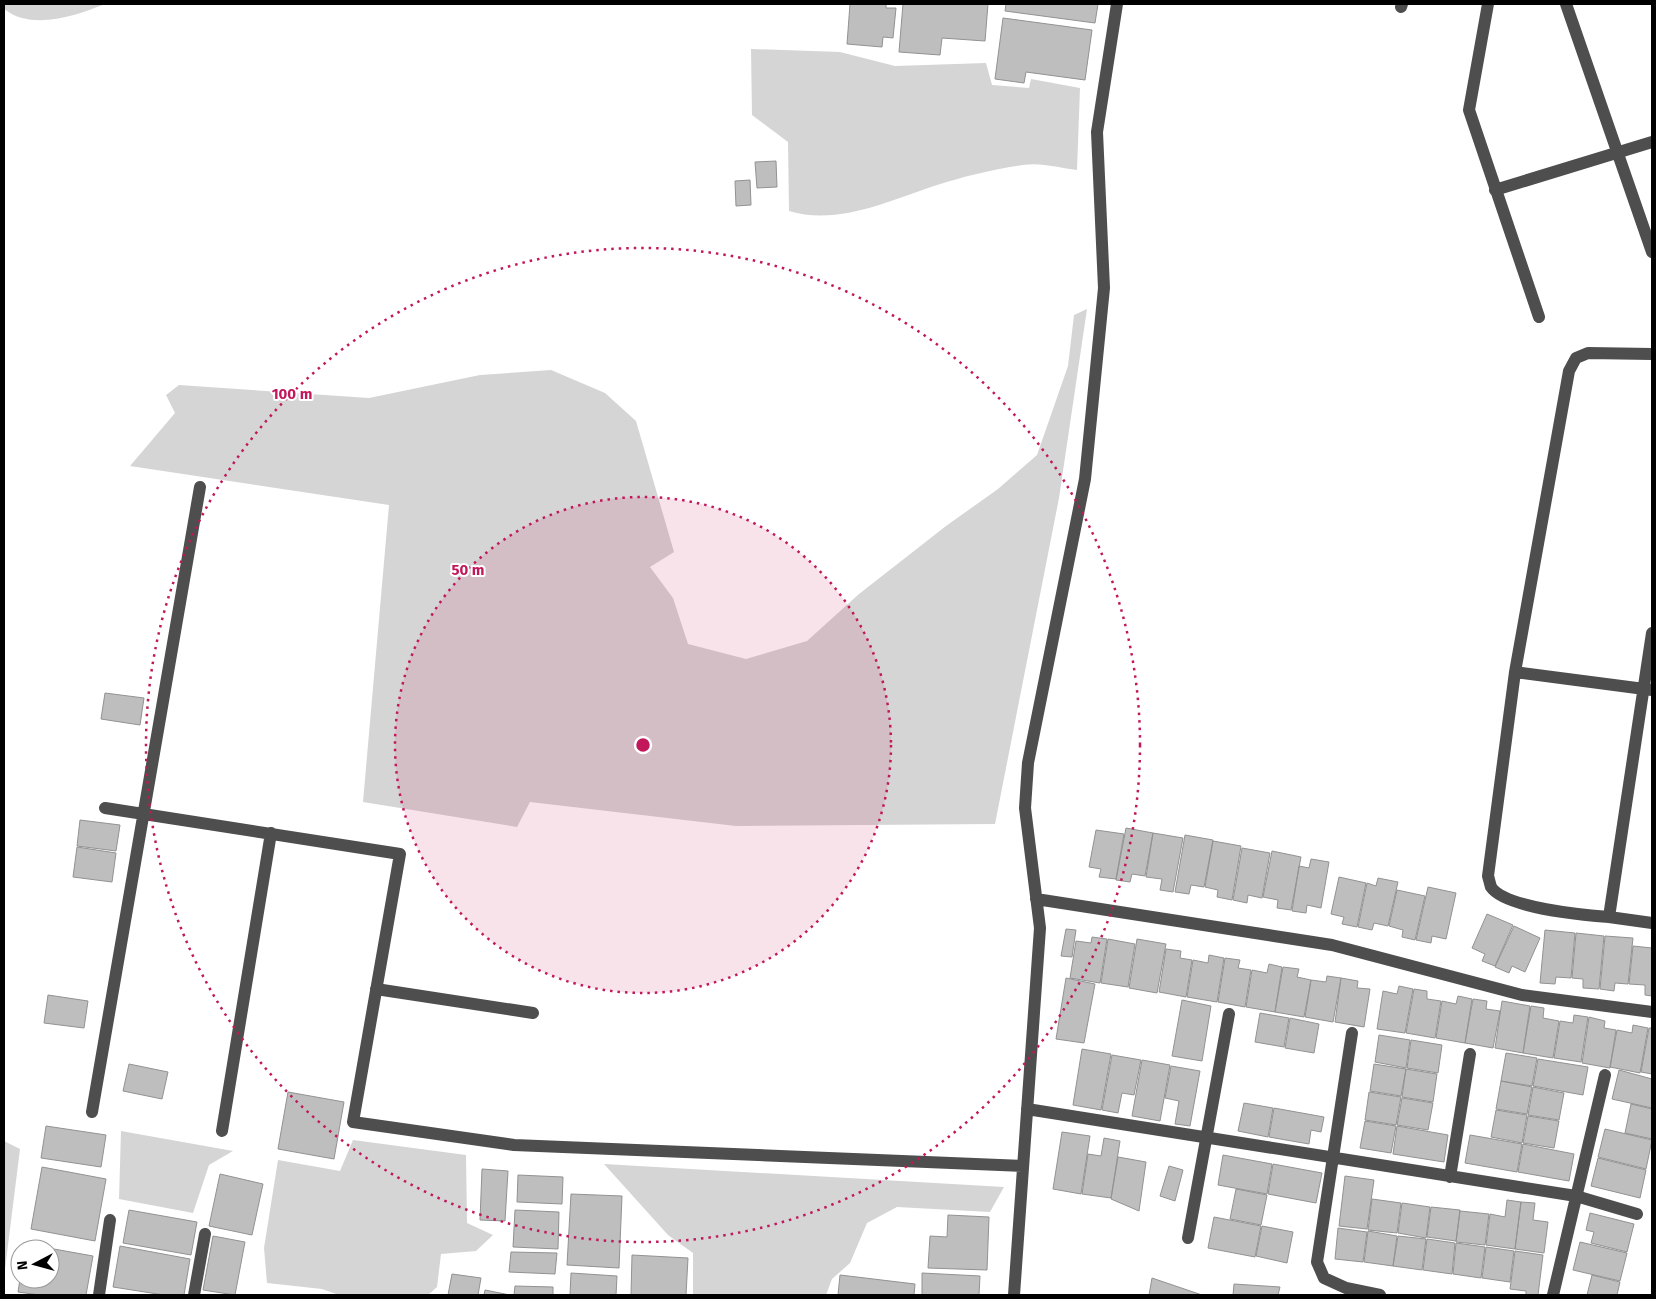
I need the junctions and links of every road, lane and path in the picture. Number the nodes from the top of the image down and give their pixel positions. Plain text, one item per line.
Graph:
1 (1117, 4) edge
2 (1488, 4) edge
3 (1566, 4) edge
4 (1652, 142) edge
5 (1616, 153) junction
6 (1495, 190) junction
7 (1652, 252) edge
8 (1539, 317) dead end
9 (1652, 354) edge
10 (200, 487) dead end
11 (1652, 633) edge
12 (1515, 672) junction
13 (1648, 689) edge
14 (105, 808) dead end
15 (143, 814) junction
16 (271, 834) junction
17 (1036, 899) junction
18 (1609, 918) junction
19 (1652, 923) edge
20 (376, 988) junction
21 (1652, 1012) edge
22 (534, 1013) dead end
23 (1229, 1014) dead end
24 (1352, 1033) dead end
25 (1470, 1054) dead end
26 (1604, 1075) dead end
27 (1027, 1110) junction
28 (92, 1112) dead end
29 (222, 1131) dead end
30 (1206, 1139) junction
31 (1333, 1159) junction
32 (1022, 1166) junction
33 (1450, 1177) junction
34 (1576, 1196) junction
35 (1637, 1214) dead end
36 (110, 1220) dead end
37 (205, 1234) dead end
38 (1188, 1238) dead end
39 (99, 1295) edge
40 (194, 1295) edge
41 (1014, 1295) edge
42 (1380, 1295) edge
43 (1552, 1295) edge

1 - 17 street
2 - 6 street
3 - 5 street
4 - 5 street
5 - 6 street
5 - 7 street
6 - 8 street
9 - 12 street
10 - 15 street
11 - 13 street
12 - 13 street
12 - 18 street
13 - 18 street
14 - 15 street
15 - 16 street
15 - 28 street
16 - 20 street
16 - 29 street
17 - 21 street
17 - 27 street
18 - 19 street
20 - 22 street
20 - 32 street
23 - 30 street
24 - 31 street
25 - 33 street
26 - 34 street
27 - 30 street
27 - 32 street
30 - 31 street
30 - 38 street
31 - 33 street
31 - 42 street
32 - 41 street
33 - 34 street
34 - 35 street
34 - 43 street
36 - 39 street
37 - 40 street

